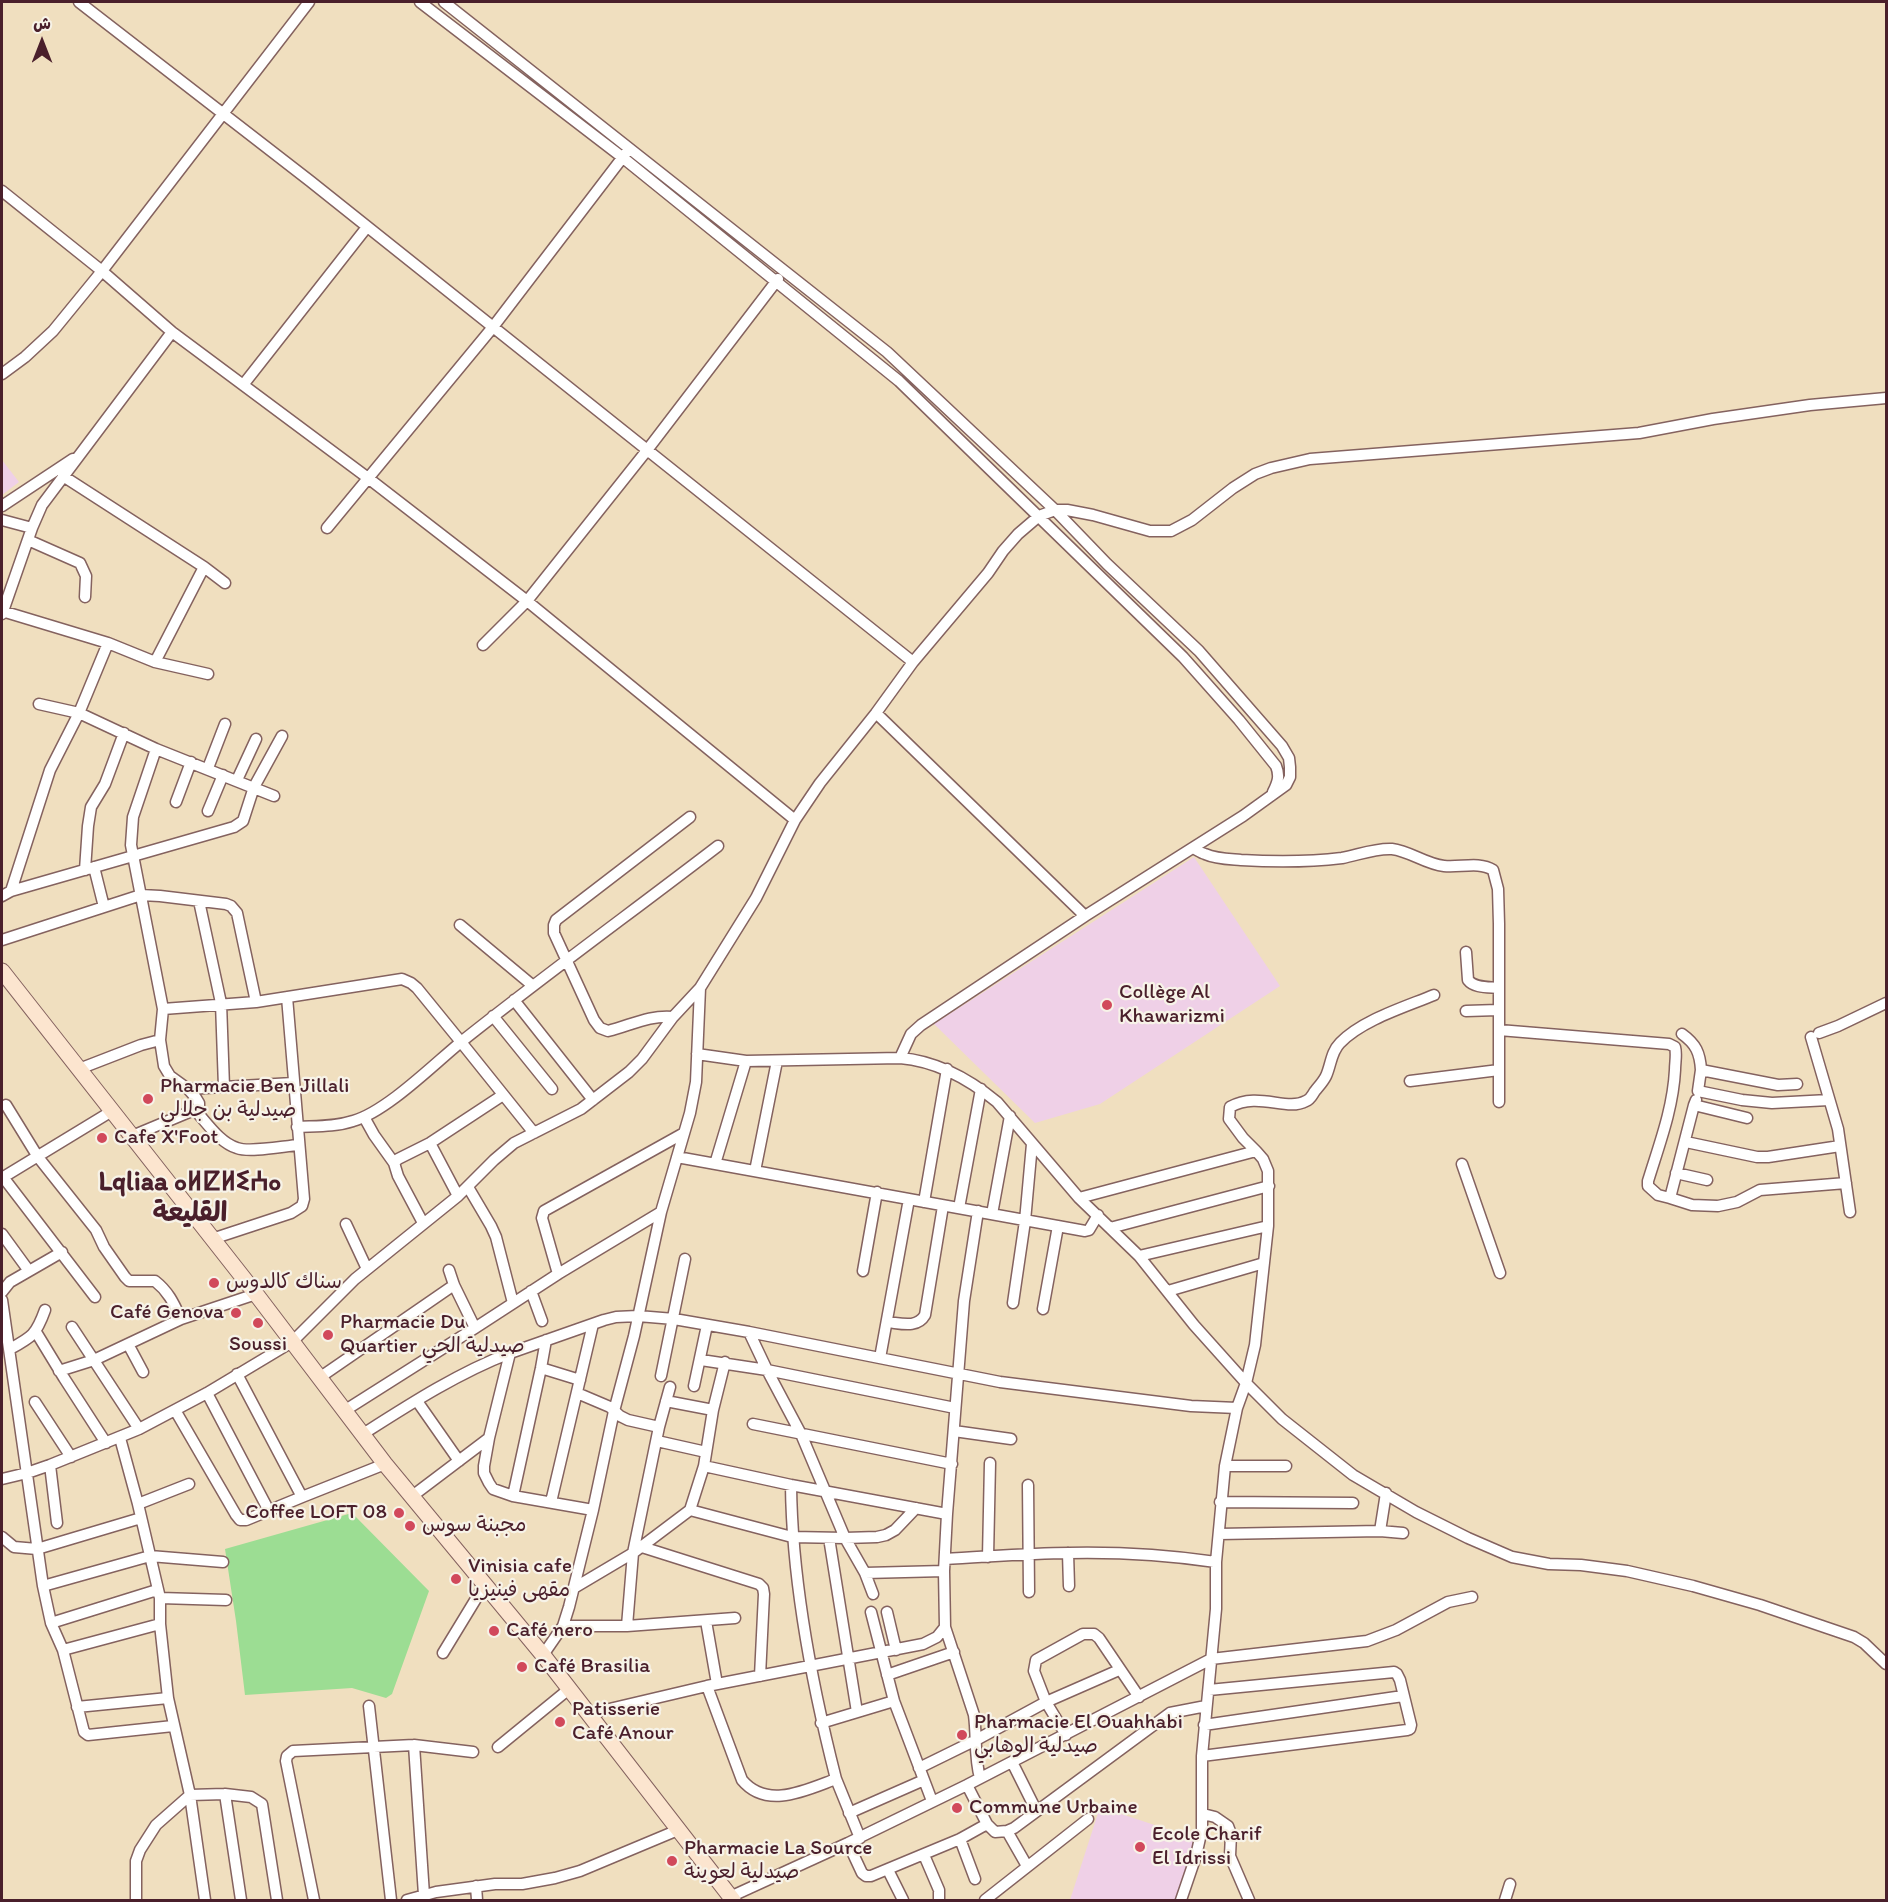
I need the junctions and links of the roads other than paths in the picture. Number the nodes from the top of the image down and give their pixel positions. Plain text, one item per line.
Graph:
1 (79, 2) edge
2 (309, 2) edge
3 (420, 2) edge
4 (444, 2) edge
5 (223, 114) junction
6 (626, 153) junction
7 (2, 191) edge
8 (367, 227) junction
9 (102, 271) junction
10 (784, 272) junction
11 (775, 282) junction
12 (493, 327) junction
13 (172, 332) junction
14 (2, 374) edge
15 (243, 385) junction
16 (1887, 398) edge
17 (648, 449) junction
18 (78, 455) junction
19 (63, 476) junction
20 (368, 478) junction
21 (2, 506) edge
22 (1055, 510) junction
23 (1039, 516) junction
24 (2, 520) edge
25 (32, 528) junction
26 (327, 528) dead end
27 (28, 540) junction
28 (204, 567) junction
29 (225, 583) dead end
30 (85, 597) dead end
31 (527, 601) junction
32 (2, 613) edge
33 (108, 643) junction
34 (483, 645) dead end
35 (156, 662) junction
36 (913, 662) junction
37 (208, 674) dead end
38 (39, 704) dead end
39 (79, 713) junction
40 (876, 713) junction
41 (225, 724) dead end
42 (124, 733) junction
43 (282, 736) dead end
44 (256, 739) dead end
45 (156, 748) junction
46 (191, 762) junction
47 (208, 768) junction
48 (223, 775) junction
49 (237, 780) junction
50 (254, 788) junction
51 (1272, 795) junction
52 (274, 796) dead end
53 (176, 802) dead end
54 (208, 810) dead end
55 (690, 818) dead end
56 (795, 820) junction
57 (718, 846) dead end
58 (1193, 848) junction
59 (132, 856) junction
60 (89, 869) junction
61 (6, 893) edge
62 (141, 895) junction
63 (199, 901) junction
64 (104, 907) junction
65 (1085, 916) junction
66 (460, 925) dead end
67 (2, 940) edge
68 (1466, 952) dead end
69 (567, 961) junction
70 (2, 971) edge
71 (532, 985) junction
72 (700, 988) junction
73 (1498, 988) junction
74 (1434, 995) dead end
75 (287, 997) junction
76 (514, 1000) junction
77 (256, 1002) junction
78 (1887, 1003) edge
79 (221, 1004) junction
80 (163, 1009) junction
81 (1498, 1010) junction
82 (1466, 1011) dead end
83 (493, 1016) junction
84 (673, 1017) junction
85 (1499, 1030) junction
86 (1682, 1034) dead end
87 (160, 1040) junction
88 (461, 1042) junction
89 (697, 1054) junction
90 (900, 1058) junction
91 (746, 1061) junction
92 (777, 1061) junction
93 (79, 1069) junction
94 (947, 1069) junction
95 (1499, 1070) junction
96 (1701, 1070) junction
97 (1410, 1081) dead end
98 (293, 1083) junction
99 (1797, 1084) dead end
100 (224, 1087) junction
101 (188, 1089) junction
102 (552, 1089) dead end
103 (981, 1089) junction
104 (1698, 1091) junction
105 (503, 1095) junction
106 (593, 1100) junction
107 (1829, 1100) junction
108 (1499, 1102) dead end
109 (6, 1105) dead end
110 (1694, 1106) junction
111 (195, 1110) junction
112 (112, 1111) junction
113 (1010, 1116) junction
114 (364, 1117) junction
115 (1747, 1118) dead end
116 (297, 1127) junction
117 (534, 1133) junction
118 (684, 1133) junction
119 (132, 1136) junction
120 (1686, 1142) junction
121 (430, 1143) junction
122 (1032, 1144) junction
123 (299, 1145) junction
124 (1840, 1146) junction
125 (1256, 1151) junction
126 (38, 1157) junction
127 (677, 1157) junction
128 (394, 1163) junction
129 (715, 1164) junction
130 (1462, 1164) dead end
131 (755, 1171) junction
132 (1677, 1173) junction
133 (2, 1178) edge
134 (1707, 1180) dead end
135 (1846, 1183) junction
136 (1269, 1186) junction
137 (468, 1187) junction
138 (877, 1192) junction
139 (458, 1196) junction
140 (1079, 1198) junction
141 (1670, 1198) junction
142 (909, 1199) junction
143 (924, 1202) junction
144 (943, 1206) junction
145 (959, 1208) junction
146 (978, 1211) junction
147 (662, 1212) junction
148 (1850, 1212) dead end
149 (992, 1214) junction
150 (1098, 1215) junction
151 (1025, 1221) junction
152 (423, 1223) junction
153 (346, 1224) dead end
154 (1058, 1226) junction
155 (1268, 1226) junction
156 (1110, 1228) junction
157 (2, 1234) edge
158 (212, 1239) junction
159 (62, 1252) junction
160 (1139, 1256) junction
161 (685, 1259) dead end
162 (1264, 1263) junction
163 (368, 1269) junction
164 (449, 1270) dead end
165 (29, 1271) junction
166 (863, 1271) dead end
167 (558, 1274) junction
168 (1500, 1274) dead end
169 (454, 1285) junction
170 (2, 1292) edge
171 (531, 1292) junction
172 (1168, 1292) junction
173 (256, 1294) junction
174 (95, 1297) dead end
175 (2, 1300) edge
176 (513, 1303) junction
177 (1013, 1303) dead end
178 (1043, 1309) dead end
179 (45, 1310) dead end
180 (638, 1316) junction
181 (181, 1319) junction
182 (674, 1319) junction
183 (543, 1321) dead end
184 (887, 1322) junction
185 (593, 1324) junction
186 (707, 1325) junction
187 (72, 1327) dead end
188 (475, 1328) junction
189 (36, 1332) junction
190 (750, 1332) junction
191 (546, 1340) junction
192 (292, 1342) junction
193 (128, 1344) junction
194 (10, 1349) junction
195 (510, 1353) junction
196 (880, 1358) junction
197 (94, 1360) junction
198 (700, 1360) junction
199 (725, 1362) junction
200 (541, 1368) junction
201 (767, 1370) junction
202 (59, 1371) junction
203 (144, 1372) dead end
204 (237, 1374) junction
205 (958, 1374) junction
206 (661, 1376) dead end
207 (318, 1378) junction
208 (580, 1380) junction
209 (1246, 1383) junction
210 (694, 1386) dead end
211 (670, 1387) dead end
212 (207, 1393) junction
213 (577, 1393) junction
214 (417, 1401) junction
215 (666, 1401) junction
216 (35, 1402) dead end
217 (955, 1408) junction
218 (1237, 1408) junction
219 (175, 1410) junction
220 (713, 1410) junction
221 (344, 1411) junction
222 (614, 1411) junction
223 (753, 1424) dead end
224 (660, 1427) junction
225 (140, 1429) junction
226 (954, 1431) junction
227 (363, 1434) junction
228 (801, 1434) junction
229 (120, 1438) junction
230 (489, 1438) junction
231 (1011, 1440) dead end
232 (657, 1441) junction
233 (106, 1443) junction
234 (706, 1452) junction
235 (71, 1457) junction
236 (459, 1461) junction
237 (990, 1462) dead end
238 (385, 1464) junction
239 (952, 1464) junction
240 (50, 1465) junction
241 (704, 1466) junction
242 (1286, 1466) dead end
243 (1225, 1467) junction
244 (27, 1473) junction
245 (2, 1479) edge
246 (189, 1484) dead end
247 (791, 1485) junction
248 (1028, 1485) dead end
249 (826, 1492) junction
250 (1386, 1494) junction
251 (513, 1496) junction
252 (302, 1497) junction
253 (411, 1497) junction
254 (551, 1502) junction
255 (1220, 1502) junction
256 (1353, 1503) dead end
257 (138, 1504) junction
258 (916, 1508) junction
259 (593, 1510) junction
260 (690, 1510) junction
261 (269, 1511) junction
262 (947, 1514) junction
263 (141, 1518) junction
264 (57, 1523) dead end
265 (1380, 1532) junction
266 (1403, 1533) dead end
267 (1219, 1534) junction
268 (792, 1536) junction
269 (2, 1537) edge
270 (829, 1538) junction
271 (845, 1538) junction
272 (37, 1549) junction
273 (637, 1550) junction
274 (1068, 1553) junction
275 (1029, 1555) junction
276 (150, 1556) junction
277 (988, 1557) junction
278 (945, 1559) junction
279 (223, 1562) dead end
280 (1216, 1562) junction
281 (944, 1571) junction
282 (865, 1573) junction
283 (485, 1584) junction
284 (43, 1586) junction
285 (1069, 1586) dead end
286 (574, 1588) junction
287 (1029, 1592) dead end
288 (158, 1594) junction
289 (873, 1594) dead end
290 (1472, 1597) dead end
291 (226, 1600) dead end
292 (871, 1612) dead end
293 (887, 1612) dead end
294 (735, 1618) dead end
295 (706, 1622) junction
296 (51, 1623) junction
297 (160, 1624) junction
298 (563, 1626) junction
299 (627, 1626) junction
300 (945, 1627) junction
301 (63, 1650) junction
302 (896, 1650) junction
303 (954, 1652) junction
304 (443, 1653) dead end
305 (880, 1653) junction
306 (543, 1655) junction
307 (848, 1658) junction
308 (1211, 1659) junction
309 (1887, 1664) edge
310 (810, 1665) junction
311 (1119, 1670) junction
312 (887, 1675) junction
313 (760, 1676) junction
314 (712, 1685) junction
315 (569, 1689) junction
316 (1209, 1690) junction
317 (1403, 1696) junction
318 (1139, 1697) junction
319 (168, 1698) junction
320 (894, 1701) junction
321 (1046, 1702) junction
322 (369, 1706) dead end
323 (1206, 1706) junction
324 (77, 1707) junction
325 (857, 1712) junction
326 (588, 1714) junction
327 (821, 1723) junction
328 (1204, 1725) junction
329 (173, 1726) junction
330 (1066, 1735) junction
331 (976, 1740) junction
332 (414, 1745) junction
333 (373, 1746) junction
334 (498, 1747) dead end
335 (473, 1752) dead end
336 (1202, 1756) junction
337 (1012, 1762) junction
338 (919, 1768) junction
339 (980, 1778) junction
340 (836, 1779) junction
341 (924, 1780) junction
342 (967, 1785) junction
343 (225, 1794) junction
344 (190, 1795) junction
345 (932, 1801) junction
346 (1036, 1810) junction
347 (849, 1813) junction
348 (1203, 1815) junction
349 (1088, 1819) dead end
350 (987, 1824) junction
351 (678, 1830) junction
352 (1007, 1832) junction
353 (860, 1838) junction
354 (960, 1839) junction
355 (848, 1843) junction
356 (924, 1855) junction
357 (1027, 1866) junction
358 (888, 1870) junction
359 (975, 1879) dead end
360 (1510, 1884) dead end
361 (476, 1886) junction
362 (424, 1894) junction
363 (437, 1896) edge
364 (732, 1899) edge
365 (136, 1900) edge
366 (205, 1900) edge
367 (241, 1900) edge
368 (277, 1900) edge
369 (314, 1900) edge
370 (391, 1900) edge
371 (407, 1900) edge
372 (477, 1900) edge
373 (903, 1900) edge
374 (939, 1900) edge
375 (985, 1900) edge
376 (1181, 1900) edge
377 (1249, 1900) edge
378 (1505, 1900) edge

1 - 5 street
2 - 5 street
3 - 6 street
4 - 6 street
5 - 8 street
5 - 9 street
6 - 10 street
6 - 11 street
6 - 12 street
7 - 9 street
8 - 12 street
8 - 15 street
9 - 13 street
9 - 14 street
10 - 11 street
10 - 22 street
11 - 17 street
11 - 23 street
12 - 17 street
12 - 20 street
13 - 15 street
13 - 18 street
15 - 20 street
16 - 22 street
17 - 31 street
17 - 36 street
18 - 19 street
18 - 21 street
19 - 25 street
19 - 28 street
20 - 26 street
20 - 31 street
22 - 23 street
22 - 51 street
23 - 36 street
23 - 51 street
24 - 25 street
25 - 27 street
27 - 30 street
27 - 32 street
28 - 29 street
28 - 35 street
31 - 34 street
31 - 56 street
32 - 33 street
33 - 35 street
33 - 39 street
35 - 37 street
36 - 40 street
38 - 39 street
39 - 42 street
39 - 61 street
40 - 56 street
40 - 65 street
41 - 47 street
42 - 45 street
42 - 60 street
43 - 50 street
44 - 49 street
45 - 46 street
45 - 59 street
46 - 47 street
46 - 53 street
47 - 48 street
48 - 49 street
48 - 54 street
49 - 50 street
50 - 52 street
50 - 59 street
51 - 58 street
55 - 69 street
56 - 72 street
57 - 69 street
58 - 65 street
58 - 73 street
59 - 60 street
59 - 62 street
60 - 61 street
60 - 64 street
62 - 63 street
62 - 64 street
62 - 80 street
63 - 77 street
63 - 79 street
64 - 67 street
65 - 90 street
66 - 71 street
68 - 73 street
69 - 71 street
69 - 84 street
70 - 93 main road
71 - 76 street
72 - 84 street
72 - 89 street
73 - 81 street
74 - 125 street
75 - 77 street
75 - 88 street
75 - 98 street
76 - 83 street
76 - 106 street
77 - 79 street
78 - 107 street
79 - 80 street
79 - 100 street
80 - 87 street
81 - 82 street
81 - 85 street
83 - 88 street
83 - 102 street
84 - 106 street
85 - 95 street
85 - 141 street
86 - 96 street
87 - 93 street
87 - 101 street
88 - 105 street
88 - 114 street
89 - 91 street
89 - 118 street
90 - 92 street
90 - 94 street
91 - 92 street
91 - 129 street
92 - 131 street
93 - 112 main road
94 - 103 street
94 - 143 street
95 - 97 street
95 - 108 street
96 - 99 street
96 - 104 street
98 - 100 street
98 - 116 street
100 - 101 street
101 - 111 street
103 - 113 street
103 - 145 street
104 - 107 street
104 - 110 street
105 - 117 street
105 - 121 street
106 - 117 street
107 - 124 street
109 - 126 street
110 - 115 street
110 - 120 street
111 - 119 street
111 - 123 street
112 - 119 main road
112 - 126 street
113 - 122 street
113 - 149 street
114 - 116 street
114 - 128 street
116 - 123 street
117 - 137 street
118 - 127 street
118 - 167 street
119 - 158 main road
120 - 124 street
120 - 132 street
121 - 128 street
121 - 139 street
122 - 140 street
122 - 151 street
123 - 158 street
124 - 135 street
125 - 136 street
125 - 140 street
126 - 133 street
126 - 181 street
127 - 129 street
127 - 147 street
128 - 152 street
129 - 131 street
130 - 168 street
131 - 138 street
132 - 134 street
132 - 141 street
133 - 159 street
135 - 141 street
135 - 148 street
136 - 155 street
136 - 156 street
137 - 139 street
137 - 176 street
138 - 142 street
138 - 166 street
139 - 152 street
140 - 150 street
142 - 143 street
142 - 184 street
143 - 144 street
144 - 145 street
144 - 184 street
145 - 146 street
146 - 149 street
146 - 205 street
147 - 167 street
147 - 180 street
149 - 151 street
150 - 154 street
150 - 156 street
151 - 154 street
151 - 177 street
152 - 163 street
153 - 163 street
154 - 178 street
155 - 160 street
155 - 162 street
156 - 160 street
157 - 165 street
158 - 173 main road
159 - 165 street
159 - 174 street
160 - 172 street
161 - 182 street
162 - 172 street
162 - 209 street
163 - 192 street
164 - 169 street
165 - 170 street
167 - 171 street
169 - 188 street
169 - 207 street
171 - 176 street
171 - 183 street
172 - 209 street
173 - 181 street
173 - 192 main road
175 - 194 street
176 - 188 street
179 - 189 street
180 - 182 street
180 - 185 street
180 - 222 street
181 - 193 street
182 - 186 street
182 - 206 street
184 - 196 street
185 - 191 street
185 - 208 street
186 - 190 street
186 - 198 street
187 - 197 street
188 - 221 street
189 - 194 street
189 - 202 street
190 - 196 street
190 - 201 street
191 - 195 street
191 - 200 street
192 - 204 street
192 - 207 main road
193 - 197 street
193 - 203 street
194 - 244 street
195 - 214 street
195 - 230 street
196 - 205 street
197 - 202 street
197 - 225 street
198 - 199 street
198 - 210 street
199 - 201 street
199 - 220 street
200 - 208 street
200 - 251 street
201 - 217 street
201 - 228 street
202 - 233 street
204 - 212 street
204 - 252 street
205 - 217 street
205 - 218 street
207 - 221 main road
208 - 213 street
209 - 218 street
209 - 250 street
211 - 215 street
212 - 219 street
212 - 261 street
213 - 222 street
213 - 254 street
214 - 227 street
214 - 236 street
215 - 220 street
215 - 224 street
216 - 235 street
217 - 226 street
218 - 243 street
219 - 225 street
219 - 261 street
220 - 234 street
221 - 227 main road
222 - 224 street
222 - 259 street
223 - 228 street
224 - 232 street
225 - 229 street
226 - 231 street
226 - 239 street
227 - 238 main road
228 - 239 street
228 - 249 street
229 - 233 street
229 - 257 street
230 - 236 street
230 - 251 street
232 - 234 street
232 - 273 street
233 - 235 street
234 - 241 street
235 - 240 street
236 - 253 street
237 - 277 street
238 - 252 street
238 - 253 main road
239 - 262 street
240 - 244 street
240 - 264 street
241 - 247 street
241 - 260 street
242 - 243 street
243 - 255 street
244 - 245 street
244 - 272 street
246 - 257 street
247 - 249 street
247 - 268 street
248 - 275 street
249 - 258 street
249 - 271 street
250 - 265 street
250 - 309 street
251 - 254 street
252 - 261 street
253 - 283 main road
254 - 259 street
255 - 256 street
255 - 267 street
257 - 263 street
258 - 262 street
258 - 271 street
259 - 286 street
260 - 268 street
260 - 273 street
262 - 278 street
263 - 272 street
263 - 276 street
265 - 266 street
265 - 267 street
267 - 280 street
268 - 270 street
268 - 310 street
269 - 272 street
270 - 271 street
270 - 307 street
271 - 282 street
272 - 284 street
273 - 286 street
273 - 299 street
273 - 313 street
274 - 275 street
274 - 280 street
274 - 285 street
275 - 277 street
275 - 287 street
276 - 279 street
276 - 284 street
276 - 288 street
277 - 278 street
278 - 281 street
280 - 308 street
281 - 282 street
281 - 300 street
282 - 289 street
283 - 304 street
283 - 306 main road
284 - 296 street
286 - 298 street
288 - 291 street
288 - 296 street
288 - 297 street
290 - 308 street
292 - 305 street
293 - 302 street
294 - 295 street
295 - 299 street
295 - 314 street
296 - 301 street
297 - 301 street
297 - 319 street
298 - 299 street
298 - 306 street
300 - 302 street
300 - 303 street
301 - 324 street
302 - 305 street
303 - 312 street
303 - 331 street
305 - 307 street
305 - 312 street
306 - 315 main road
307 - 310 street
307 - 325 street
308 - 316 street
308 - 318 street
310 - 313 street
310 - 327 street
311 - 318 street
311 - 321 street
311 - 321 street
312 - 320 street
313 - 314 street
314 - 326 street
314 - 340 street
315 - 326 main road
315 - 334 street
316 - 317 street
316 - 323 street
317 - 328 street
317 - 336 street
318 - 330 street
319 - 324 street
319 - 329 street
320 - 325 street
320 - 338 street
321 - 330 street
321 - 331 street
322 - 333 street
323 - 328 street
323 - 346 street
324 - 329 street
325 - 327 street
326 - 351 main road
327 - 340 street
328 - 336 street
329 - 344 street
330 - 337 street
331 - 338 street
331 - 339 street
332 - 333 street
332 - 335 street
332 - 362 street
333 - 369 street
333 - 370 street
336 - 348 street
337 - 339 street
337 - 346 street
338 - 341 street
339 - 342 street
340 - 347 street
341 - 345 street
341 - 347 street
342 - 345 street
342 - 350 street
343 - 344 street
343 - 367 street
343 - 368 street
344 - 365 street
344 - 366 street
345 - 353 street
346 - 352 street
347 - 353 street
348 - 376 street
348 - 377 street
349 - 357 street
350 - 352 street
350 - 354 street
351 - 361 street
351 - 364 main road
352 - 357 street
353 - 355 street
354 - 356 street
354 - 359 street
355 - 358 street
355 - 364 street
356 - 358 street
356 - 374 street
357 - 375 street
358 - 373 street
360 - 378 street
361 - 363 street
361 - 372 street
362 - 363 street
362 - 371 street

